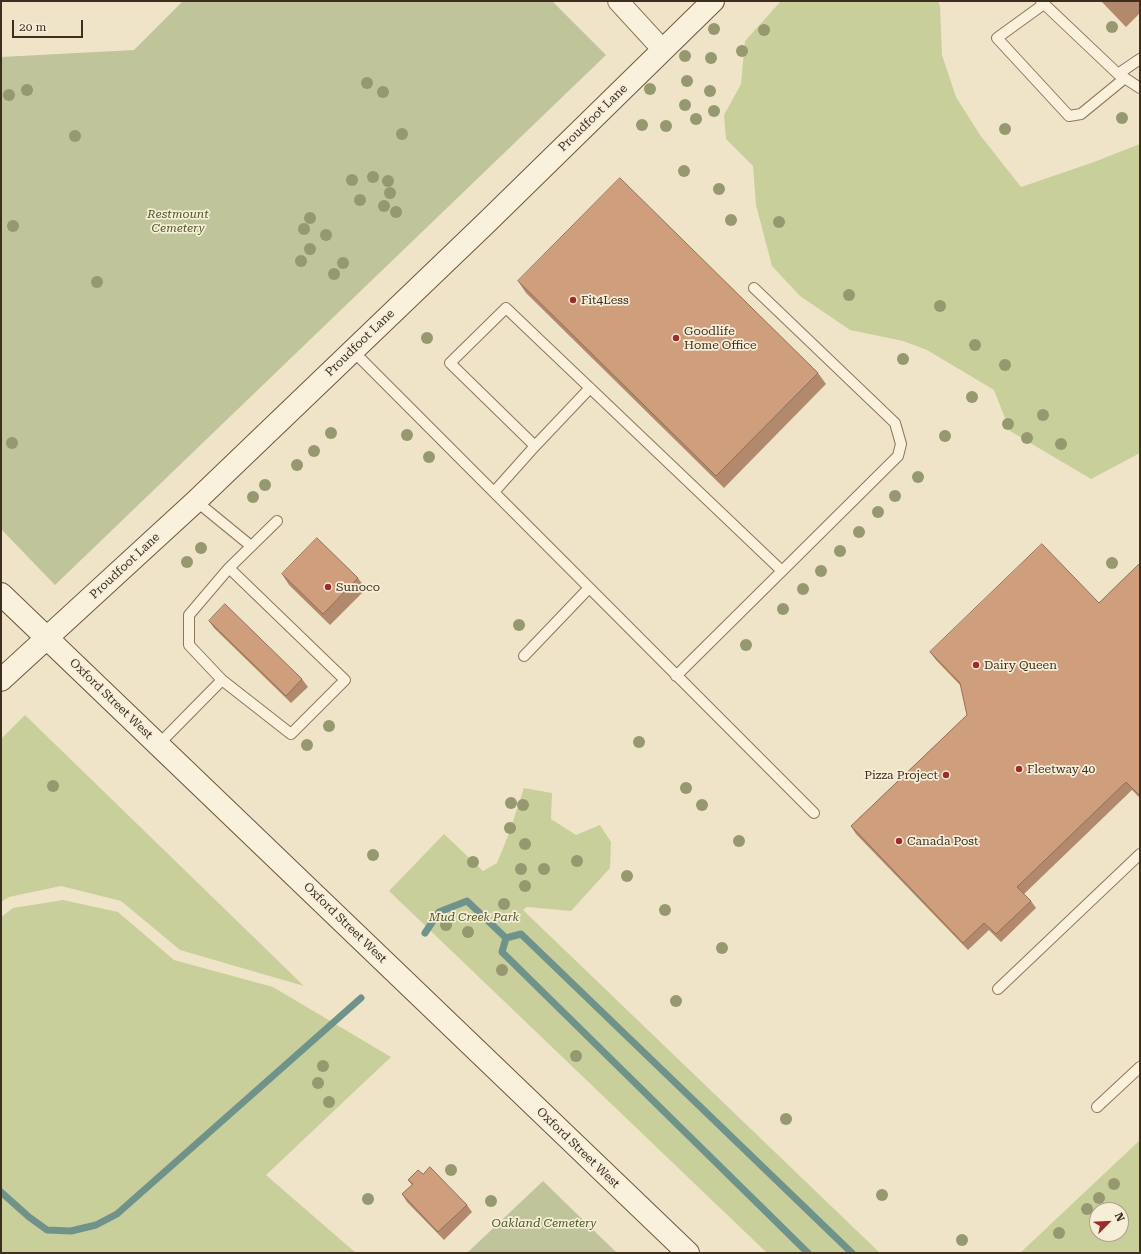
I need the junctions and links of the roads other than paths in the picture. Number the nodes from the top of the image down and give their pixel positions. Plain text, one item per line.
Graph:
1 (618, 1) edge
2 (713, 1) edge
3 (1042, 3) edge
4 (663, 50) junction
5 (1140, 59) edge
6 (1121, 76) junction
7 (1140, 88) edge
8 (754, 288) dead end
9 (352, 350) junction
10 (590, 388) junction
11 (535, 446) junction
12 (494, 492) junction
13 (196, 501) junction
14 (277, 521) dead end
15 (251, 546) junction
16 (229, 568) junction
17 (782, 571) junction
18 (589, 588) junction
19 (1, 594) edge
20 (47, 638) junction
21 (524, 656) dead end
22 (676, 676) junction
23 (1, 680) edge
24 (222, 680) junction
25 (158, 745) junction
26 (814, 813) dead end
27 (1140, 854) edge
28 (998, 989) dead end
29 (1140, 1067) edge
30 (1097, 1107) dead end
31 (688, 1253) edge

1 - 4 street
2 - 4 street, Proudfoot Lane
3 - 6 lane
3 - 6 lane
4 - 9 street, Proudfoot Lane
5 - 6 lane
6 - 7 lane
8 - 17 lane
9 - 12 lane
9 - 13 street, Proudfoot Lane
10 - 11 lane
10 - 11 lane
10 - 17 lane
11 - 12 lane
12 - 18 lane
13 - 15 lane
13 - 20 street, Proudfoot Lane
14 - 15 lane
15 - 16 lane
16 - 24 lane
16 - 24 lane
17 - 22 lane
18 - 21 lane
18 - 22 lane
19 - 20 street, Oxford Street West
20 - 23 street, Proudfoot Lane
20 - 25 street, Oxford Street West
22 - 26 lane
24 - 25 lane
25 - 31 street, Oxford Street West
27 - 28 lane
29 - 30 lane

